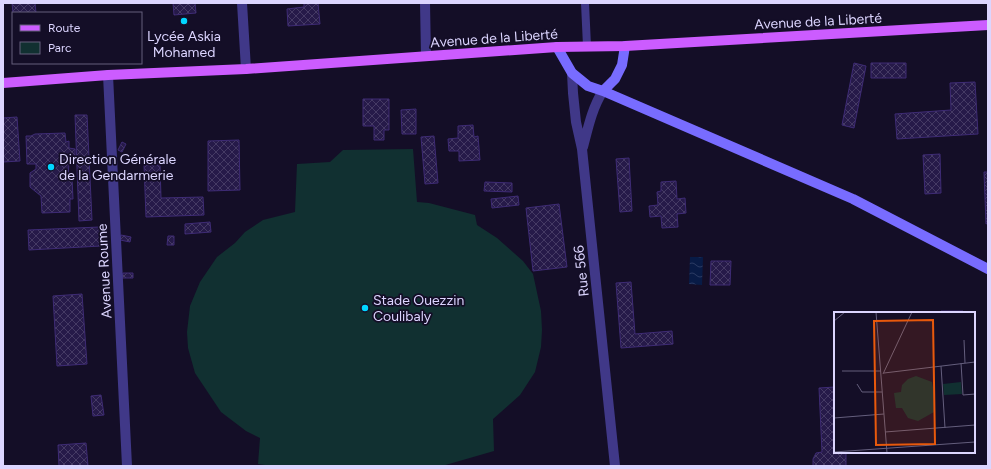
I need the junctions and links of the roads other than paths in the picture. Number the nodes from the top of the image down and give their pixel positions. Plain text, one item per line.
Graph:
1 (242, 3) edge
2 (425, 3) edge
3 (585, 3) edge
4 (988, 25) edge
5 (586, 46) junction
6 (625, 46) junction
7 (557, 47) junction
8 (426, 56) junction
9 (246, 69) junction
10 (572, 73) junction
11 (108, 75) junction
12 (3, 83) edge
13 (603, 91) junction
14 (582, 149) junction
15 (988, 269) edge
16 (127, 466) edge
17 (615, 466) edge

1 - 9 street
2 - 8 street
3 - 5 lane
4 - 6 main road, Avenue de la Liberté
5 - 6 main road, Avenue de la Liberté
5 - 7 main road, Avenue de la Liberté
6 - 13 street
7 - 8 main road, Avenue de la Liberté
7 - 10 street
8 - 9 main road, Avenue de la Liberté
9 - 11 main road, Avenue de la Liberté
10 - 13 street
10 - 14 street, Rue 566
11 - 12 main road, Avenue de la Liberté
11 - 16 street, Avenue Roume
13 - 14 street
13 - 15 street
14 - 17 street, Rue 566

